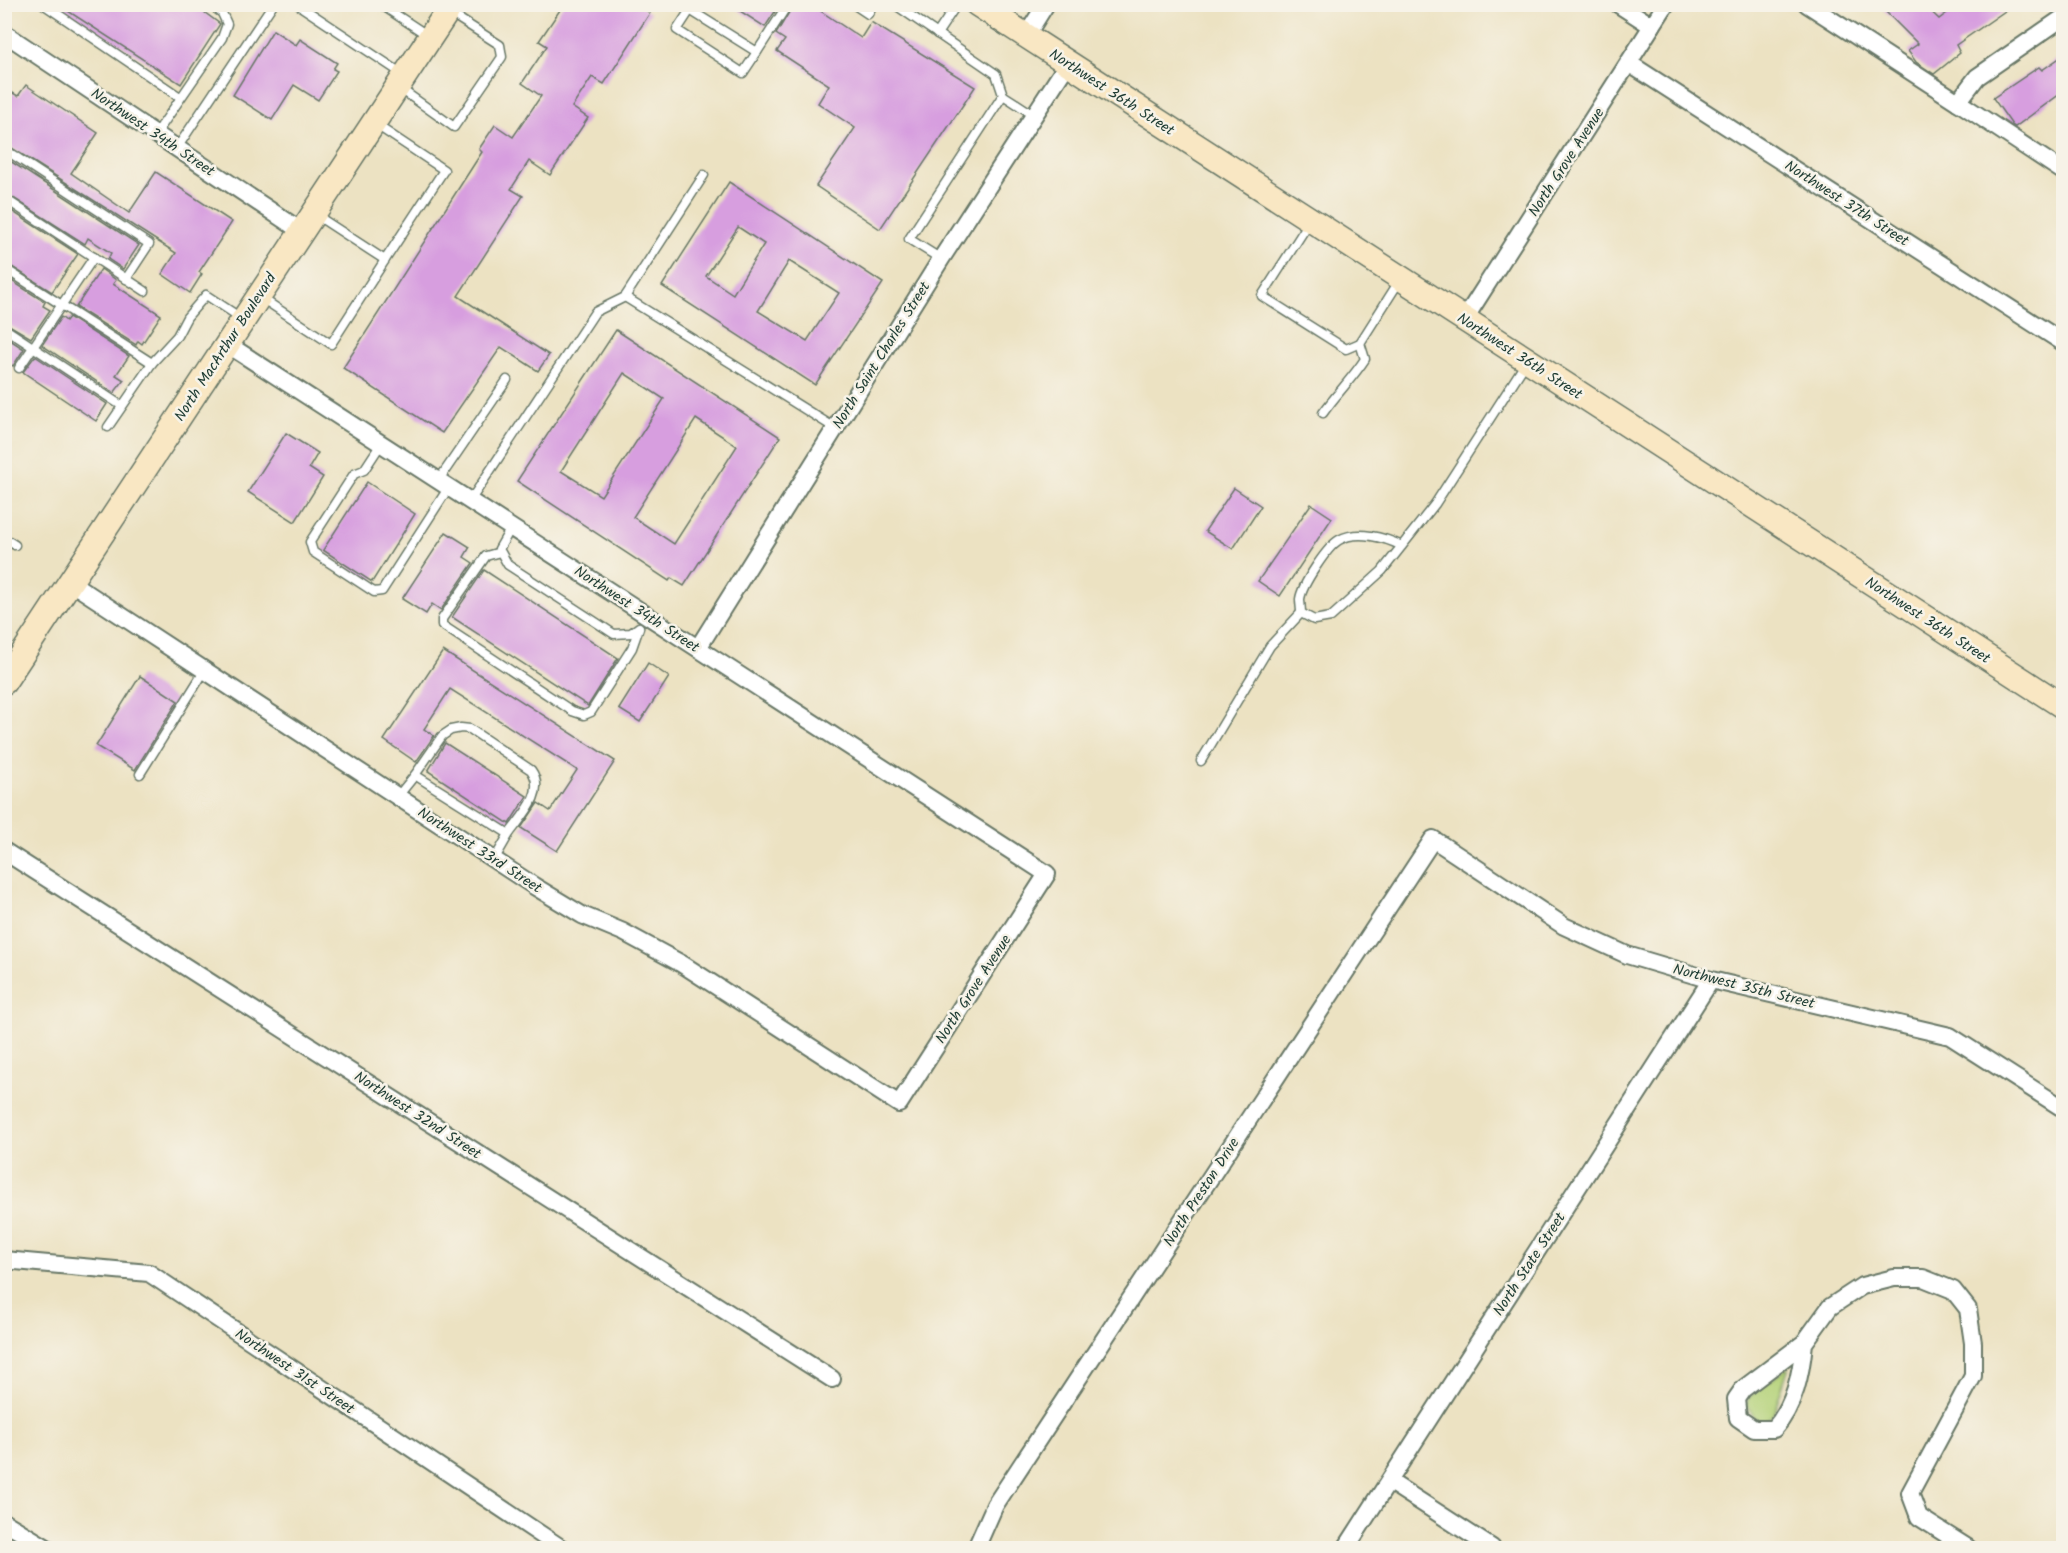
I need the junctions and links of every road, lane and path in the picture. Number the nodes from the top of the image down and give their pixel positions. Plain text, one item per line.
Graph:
1 (43, 4) edge
2 (273, 4) edge
3 (297, 4) edge
4 (380, 4) edge
5 (788, 4) edge
6 (853, 4) edge
7 (873, 4) edge
8 (894, 4) edge
9 (957, 4) edge
10 (977, 4) edge
11 (1046, 4) edge
12 (1618, 4) edge
13 (1666, 4) edge
14 (1806, 4) edge
15 (210, 5) edge
16 (448, 6) edge
17 (692, 7) edge
18 (2064, 17) edge
19 (1652, 26) junction
20 (4, 33) edge
21 (937, 34) junction
22 (1026, 36) junction
23 (430, 37) junction
24 (757, 52) junction
25 (1068, 63) junction
26 (1630, 63) junction
27 (401, 81) junction
28 (1004, 95) junction
29 (180, 97) junction
30 (1958, 102) junction
31 (1034, 115) junction
32 (373, 123) junction
33 (156, 134) junction
34 (177, 148) junction
35 (4, 149) edge
36 (2064, 172) edge
37 (704, 175) dead end
38 (4, 198) edge
39 (1311, 220) junction
40 (307, 222) junction
41 (94, 257) junction
42 (941, 259) junction
43 (385, 260) junction
44 (4, 268) edge
45 (126, 279) junction
46 (1401, 279) junction
47 (145, 291) dead end
48 (258, 297) junction
49 (625, 297) junction
50 (61, 306) junction
51 (243, 320) junction
52 (1464, 320) junction
53 (4, 328) edge
54 (1359, 343) junction
55 (2064, 343) edge
56 (226, 344) junction
57 (33, 347) junction
58 (1527, 360) junction
59 (152, 363) junction
60 (19, 368) dead end
61 (507, 380) dead end
62 (122, 406) junction
63 (1323, 413) dead end
64 (108, 427) dead end
65 (835, 428) junction
66 (381, 444) junction
67 (444, 484) junction
68 (470, 501) junction
69 (511, 528) junction
70 (4, 538) edge
71 (15, 545) dead end
72 (1402, 546) junction
73 (500, 552) junction
74 (70, 582) junction
75 (1301, 613) junction
76 (643, 622) junction
77 (698, 648) junction
78 (205, 670) junction
79 (4, 682) edge
80 (2064, 707) edge
81 (1201, 761) dead end
82 (140, 774) dead end
83 (415, 775) junction
84 (398, 796) junction
85 (509, 834) junction
86 (1433, 839) joint
87 (4, 851) edge
88 (494, 860) junction
89 (1047, 874) joint
90 (1711, 980) junction
91 (899, 1104) joint
92 (2064, 1109) edge
93 (4, 1260) edge
94 (1804, 1343) junction
95 (832, 1379) dead end
96 (1390, 1482) junction
97 (4, 1522) edge
98 (47, 1548) edge
99 (561, 1548) edge
100 (976, 1548) edge
101 (1346, 1548) edge
102 (1492, 1548) edge
103 (1968, 1548) edge

1 - 29 lane
2 - 34 lane
3 - 27 lane
4 - 23 lane
5 - 24 lane
6 - 7 lane
8 - 21 lane
9 - 21 lane
10 - 22 main road, Northwest 36th Street
11 - 22 street
12 - 19 street
13 - 19 street, North Grove Avenue
14 - 30 street
15 - 29 lane
16 - 23 main road, North MacArthur Boulevard
16 - 27 lane
17 - 24 lane
17 - 24 lane
18 - 30 street
19 - 26 street, North Grove Avenue
20 - 33 street, Northwest 34th Street
21 - 28 lane
22 - 25 main road, Northwest 36th Street
23 - 27 main road, North MacArthur Boulevard
25 - 31 street, North Saint Charles Street
25 - 39 main road, Northwest 36th Street
26 - 52 street, North Grove Avenue
26 - 55 street, Northwest 37th Street
27 - 32 main road, North MacArthur Boulevard
28 - 31 lane
28 - 42 lane
29 - 33 lane
30 - 36 street
31 - 42 street, North Saint Charles Street
32 - 40 main road, North MacArthur Boulevard
32 - 43 lane
33 - 34 street, Northwest 34th Street
34 - 40 street, Northwest 34th Street
35 - 45 lane
37 - 49 lane
38 - 41 lane
39 - 46 main road, Northwest 36th Street
39 - 54 lane
40 - 43 lane
40 - 48 main road, North MacArthur Boulevard
41 - 45 lane
41 - 50 lane
42 - 65 street, North Saint Charles Street
43 - 48 lane
44 - 50 lane
45 - 47 lane
46 - 52 main road, Northwest 36th Street
46 - 54 lane
48 - 51 main road, North MacArthur Boulevard
49 - 65 lane
49 - 68 lane
50 - 57 lane
50 - 59 lane
51 - 56 main road, North MacArthur Boulevard
51 - 59 lane
52 - 58 main road, Northwest 36th Street
53 - 57 lane
54 - 63 lane
56 - 66 street, Northwest 34th Street
56 - 74 main road, North MacArthur Boulevard
57 - 60 lane
57 - 62 lane
58 - 72 lane
58 - 80 main road, Northwest 36th Street
59 - 62 lane
61 - 67 lane
62 - 64 lane
65 - 77 street, North Saint Charles Street
66 - 67 street, Northwest 34th Street
66 - 67 lane
67 - 68 street, Northwest 34th Street
68 - 69 street, Northwest 34th Street
69 - 73 lane
69 - 76 street, Northwest 34th Street
70 - 71 lane
72 - 75 lane
72 - 75 lane
73 - 76 lane
73 - 76 lane
74 - 78 street, Northwest 33rd Street
74 - 79 main road, North MacArthur Boulevard
75 - 81 lane
76 - 77 street, Northwest 34th Street
77 - 89 street, Northwest 34th Street
78 - 82 lane
78 - 84 street, Northwest 33rd Street
83 - 84 lane
83 - 85 lane
83 - 85 lane
84 - 88 street, Northwest 33rd Street
85 - 88 lane
86 - 90 street, Northwest 35th Street
86 - 100 street, North Preston Drive
87 - 95 street, Northwest 32nd Street
88 - 91 street, Northwest 33rd Street
89 - 91 street, North Grove Avenue
90 - 92 street, Northwest 35th Street
90 - 96 street, North State Street
93 - 99 street, Northwest 31st Street
94 - 94 street
94 - 103 street
96 - 101 street, North State Street
96 - 102 street
97 - 98 street

